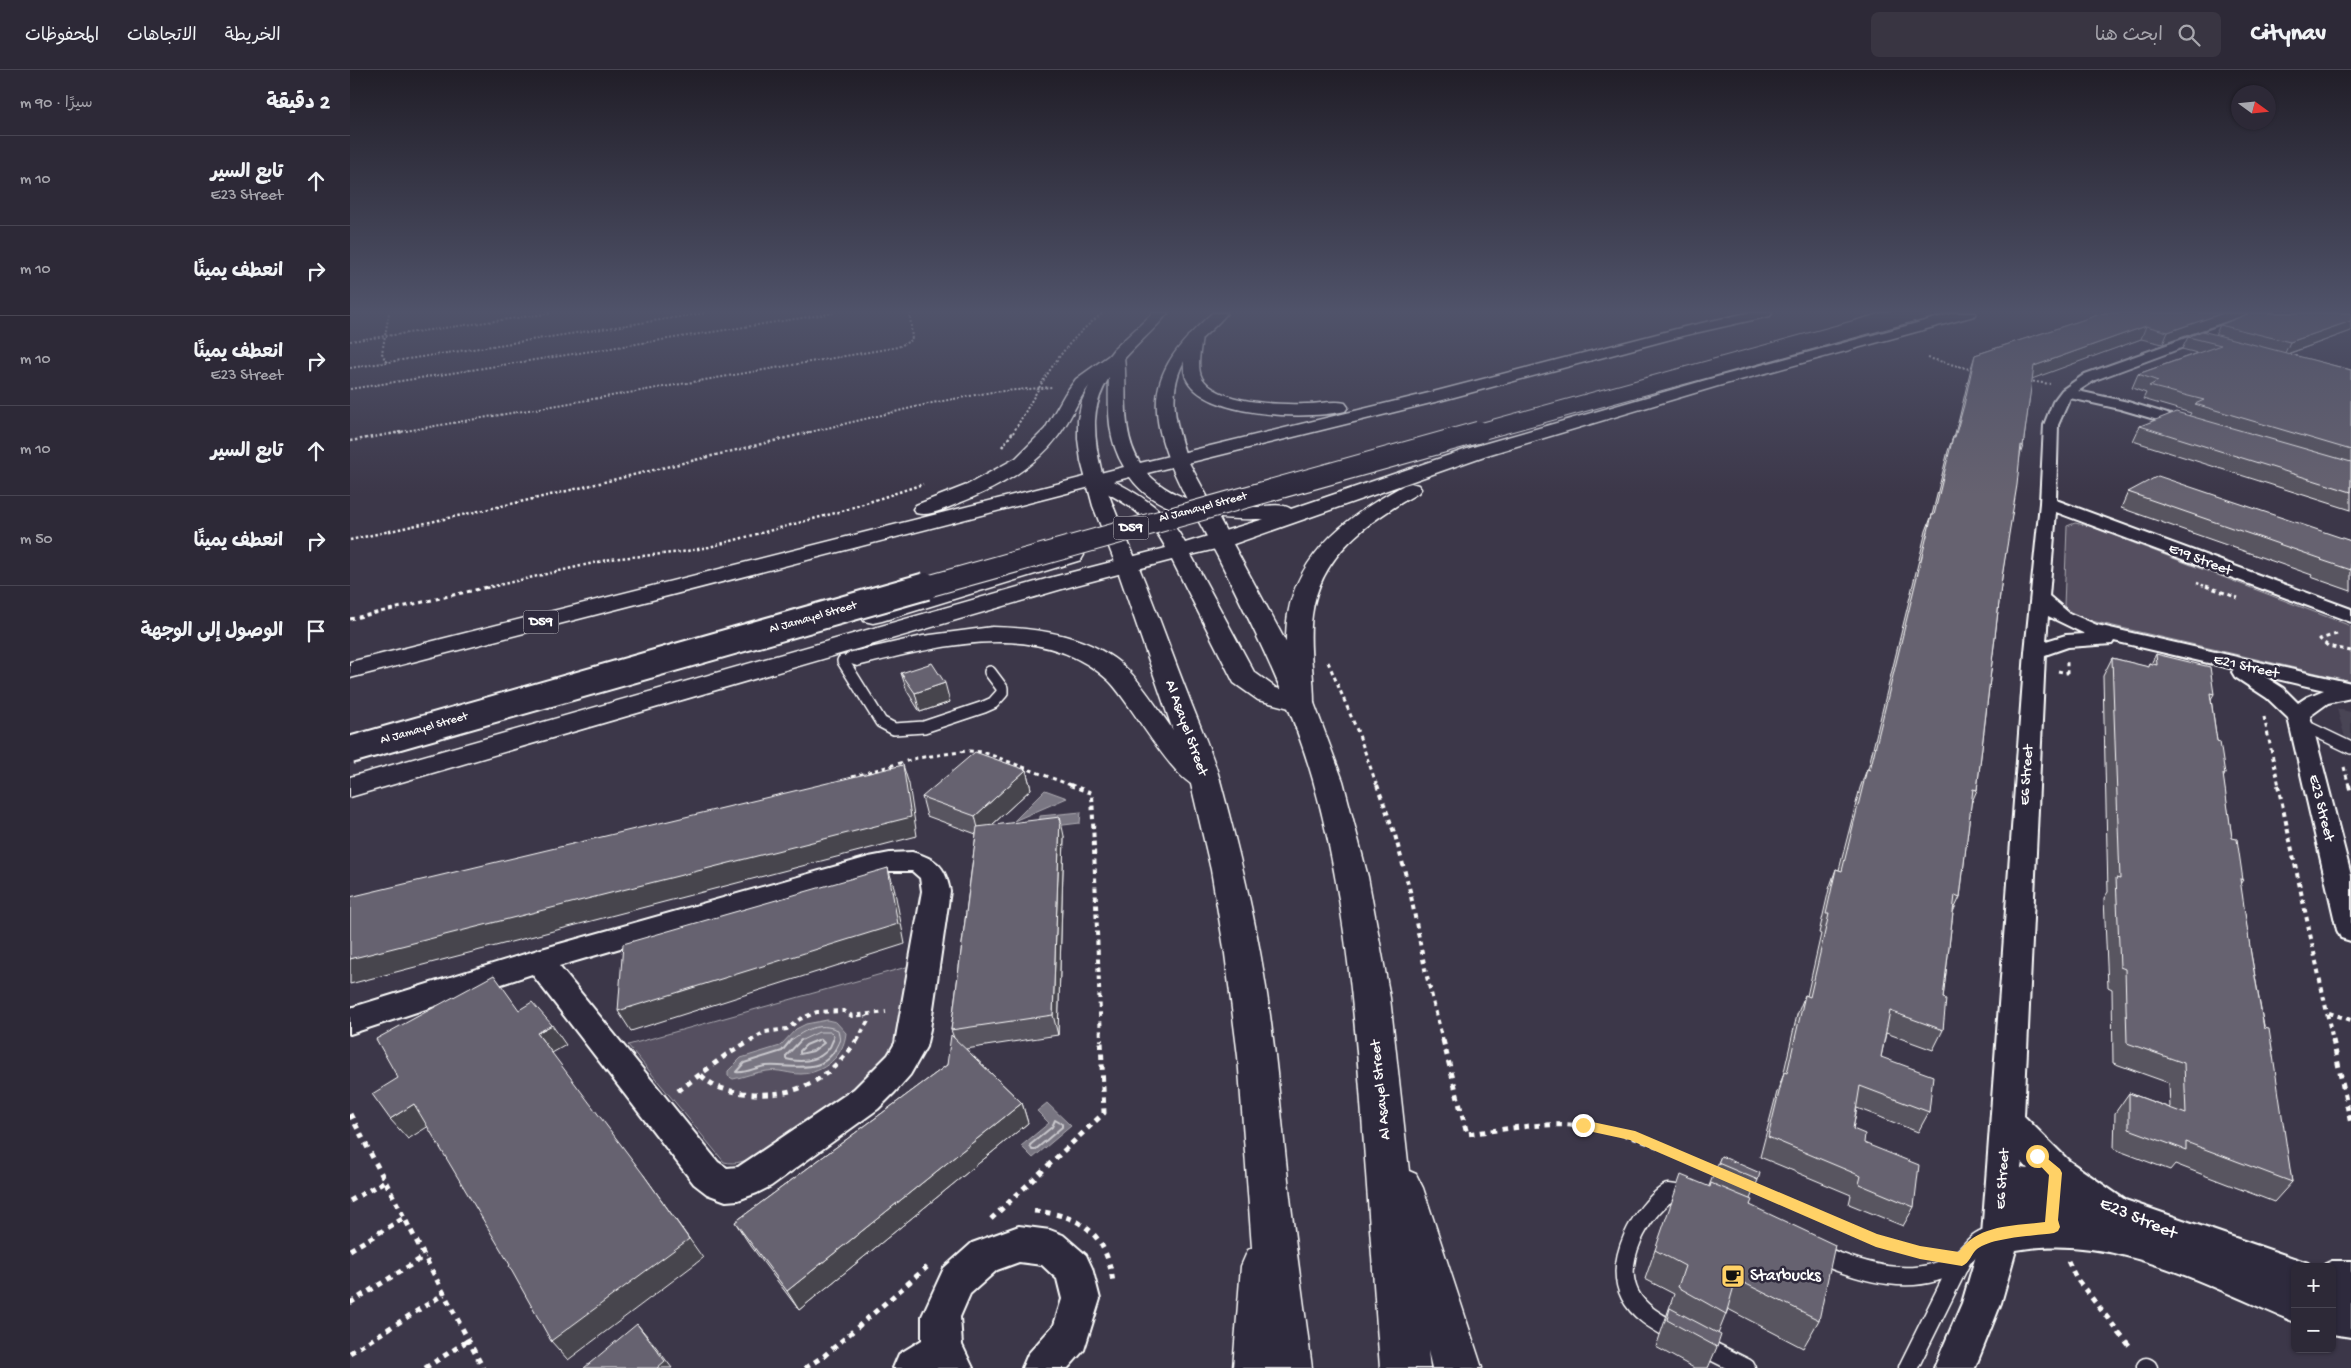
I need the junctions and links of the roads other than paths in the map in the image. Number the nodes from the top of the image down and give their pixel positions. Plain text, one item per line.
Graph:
1 (1091, 374) edge
2 (1104, 374) edge
3 (1116, 374) edge
4 (1170, 374) edge
5 (1193, 374) edge
6 (1522, 374) edge
7 (1650, 374) edge
8 (1692, 374) edge
9 (1747, 374) edge
10 (2100, 374) edge
11 (2069, 391) junction
12 (1437, 396) junction
13 (2204, 429) edge
14 (1480, 451) junction
15 (1134, 470) junction
16 (1180, 471) junction
17 (1096, 480) junction
18 (1151, 501) junction
19 (2048, 503) junction
20 (1204, 508) junction
21 (1317, 508) junction
22 (1120, 534) junction
23 (1220, 542) junction
24 (1179, 552) junction
25 (1127, 565) junction
26 (733, 573) junction
27 (2039, 596) junction
28 (2351, 616) edge
29 (2141, 642) junction
30 (2034, 659) junction
31 (843, 661) junction
32 (2220, 661) junction
33 (350, 670) edge
34 (990, 672) dead end
35 (710, 682) junction
36 (2351, 691) edge
37 (1301, 703) junction
38 (2300, 720) junction
39 (350, 731) edge
40 (2351, 748) edge
41 (350, 750) edge
42 (1205, 780) junction
43 (350, 787) edge
44 (2351, 930) edge
45 (538, 961) junction
46 (408, 1003) junction
47 (350, 1021) edge
48 (350, 1038) edge
49 (2008, 1121) junction
50 (1387, 1149) junction
51 (1267, 1179) junction
52 (2001, 1187) junction
53 (1708, 1203) edge
54 (2115, 1214) junction
55 (2066, 1227) junction
56 (2000, 1235) junction
57 (1803, 1247) edge
58 (1962, 1259) junction
59 (2291, 1275) edge
60 (2336, 1280) edge
61 (2351, 1280) edge
62 (2291, 1300) edge
63 (2336, 1316) edge
64 (2351, 1318) edge
65 (936, 1362) edge
66 (1963, 1362) edge
67 (1042, 1368) edge
68 (1258, 1368) edge
69 (1287, 1368) edge
70 (1405, 1368) edge
71 (1457, 1368) edge
72 (1746, 1368) edge
73 (1908, 1368) edge

1 - 26 main road
2 - 17 main road, Al Asayel Street
3 - 15 main road
4 - 16 main road, Al Asayel Street
5 - 12 main road
6 - 12 main road
7 - 39 main road, Al Jamayel Street / D59
8 - 41 main road, Al Jamayel Street / D59, bridge
9 - 14 main road, D59
10 - 11 street
11 - 13 street
11 - 19 street, E6 Street
12 - 16 main road
14 - 21 main road, D59
14 - 37 main road
15 - 16 main road, D59
15 - 17 main road, D59
15 - 18 main road
16 - 18 main road
16 - 20 main road, Al Asayel Street
17 - 18 main road
17 - 22 main road, Al Asayel Street
17 - 26 main road, D59
18 - 20 main road
18 - 22 main road
18 - 24 main road
19 - 27 street, E6 Street
19 - 28 street, E19 Street
20 - 21 main road
20 - 23 main road, Al Asayel Street
21 - 23 main road, D59
22 - 25 main road, Al Asayel Street
22 - 35 main road
23 - 24 main road, D59
23 - 37 main road, Al Asayel Street
24 - 25 main road, D59
24 - 37 main road
25 - 35 main road, D59
25 - 42 main road, Al Asayel Street
26 - 33 main road, D59
27 - 29 street, E21 Street
27 - 30 street, E6 Street
29 - 30 street, E21 Street
29 - 32 street, E21 Street
30 - 49 street, E6 Street
31 - 34 lane
31 - 35 main road
31 - 42 main road
32 - 36 street, E21 Street
32 - 38 street
35 - 43 main road, D59
36 - 38 street
37 - 50 main road, Al Asayel Street
38 - 40 lane
38 - 44 street, E23 Street
42 - 51 main road, Al Asayel Street
45 - 45 street
45 - 46 street
46 - 47 street
46 - 48 street
49 - 52 street, E6 Street
49 - 54 street, E23 Street
50 - 70 main road, Al Asayel Street
50 - 71 main road, Al Asayel Street
51 - 68 main road, Al Asayel Street
51 - 69 main road, Al Asayel Street
52 - 54 street
52 - 55 street
52 - 56 street, E6 Street
53 - 72 lane
54 - 59 street, E23 Street
55 - 56 street, E23 Street
55 - 62 street, E23 Street
56 - 58 lane
56 - 66 street, E6 Street
57 - 58 lane
58 - 73 lane
60 - 61 street
63 - 64 street
65 - 67 street

